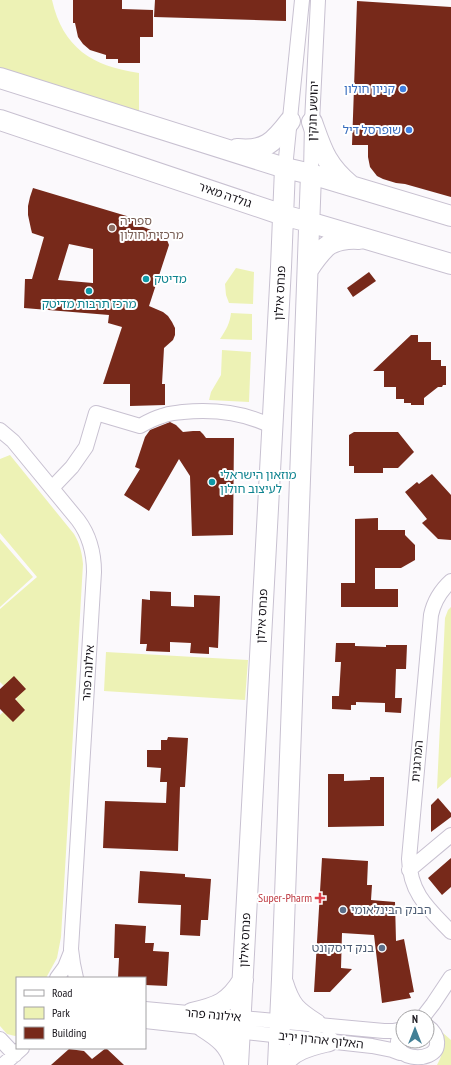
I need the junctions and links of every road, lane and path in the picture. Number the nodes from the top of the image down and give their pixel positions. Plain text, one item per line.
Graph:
1 (302, 0) edge
2 (318, 0) edge
3 (0, 78) edge
4 (0, 120) edge
5 (290, 121) junction
6 (312, 122) junction
7 (218, 146) junction
8 (285, 168) junction
9 (311, 174) junction
10 (354, 187) junction
11 (219, 194) junction
12 (283, 215) junction
13 (451, 216) edge
14 (310, 222) junction
15 (372, 240) junction
16 (451, 264) edge
17 (281, 267) junction
18 (308, 270) junction
19 (272, 427) junction
20 (0, 430) edge
21 (52, 488) junction
22 (451, 581) edge
23 (451, 835) edge
24 (409, 870) junction
25 (451, 932) edge
26 (71, 950) junction
27 (58, 977) edge
28 (76, 977) edge
29 (451, 977) edge
30 (282, 979) junction
31 (243, 980) junction
32 (440, 995) junction
33 (146, 1009) edge
34 (429, 1009) edge
35 (435, 1011) edge
36 (197, 1020) junction
37 (146, 1021) edge
38 (240, 1024) junction
39 (316, 1024) junction
40 (280, 1028) junction
41 (395, 1031) edge
42 (435, 1038) edge
43 (0, 1039) edge
44 (329, 1041) junction
45 (403, 1058) edge
46 (13, 1059) edge
47 (432, 1060) edge
48 (237, 1065) edge
49 (278, 1065) edge
50 (283, 1065) edge

1 - 5 street, יהושע חנקין
2 - 6 street, יהושע חנקין
3 - 7 street
4 - 11 street, גולדה מאיר
5 - 7 street
5 - 8 street, יהושע חנקין
6 - 9 street, יהושע חנקין
6 - 10 street
7 - 8 street
8 - 9 street
8 - 12 street, פנחס אילון
9 - 10 street
9 - 14 street, יהושע חנקין
10 - 13 street
11 - 12 street, גולדה מאיר
11 - 17 street
12 - 14 street, גולדה מאיר
12 - 17 street, פנחס אילון
14 - 15 street, גולדה מאיר
14 - 18 street
15 - 16 street, גולדה מאיר
15 - 18 street
17 - 19 street, פנחס אילון
18 - 30 street
19 - 21 street
19 - 31 street, פנחס אילון
20 - 21 street, אילונה פהר
21 - 26 street, אילונה פהר
22 - 24 street, המרגנית
23 - 24 street
24 - 25 street, המרגנית
26 - 27 street, אילונה פהר
26 - 28 street, אילונה פהר
29 - 32 street
30 - 39 street
30 - 40 street
31 - 36 street
31 - 38 street, פנחס אילון
32 - 34 street
32 - 35 street
33 - 36 street, אילונה פהר
36 - 37 street, אילונה פהר
36 - 38 street, אילונה פהר
36 - 48 street
38 - 40 street, האלוף אהרון יריב
38 - 48 street, פנחס אילון
39 - 40 street, האלוף אהרון יריב
39 - 41 street, האלוף אהרון יריב
40 - 44 street, האלוף אהרון יריב
40 - 49 street
42 - 47 street
43 - 46 street
44 - 45 street, האלוף אהרון יריב
44 - 50 street
45 - 47 street, האלוף אהרון יריב

